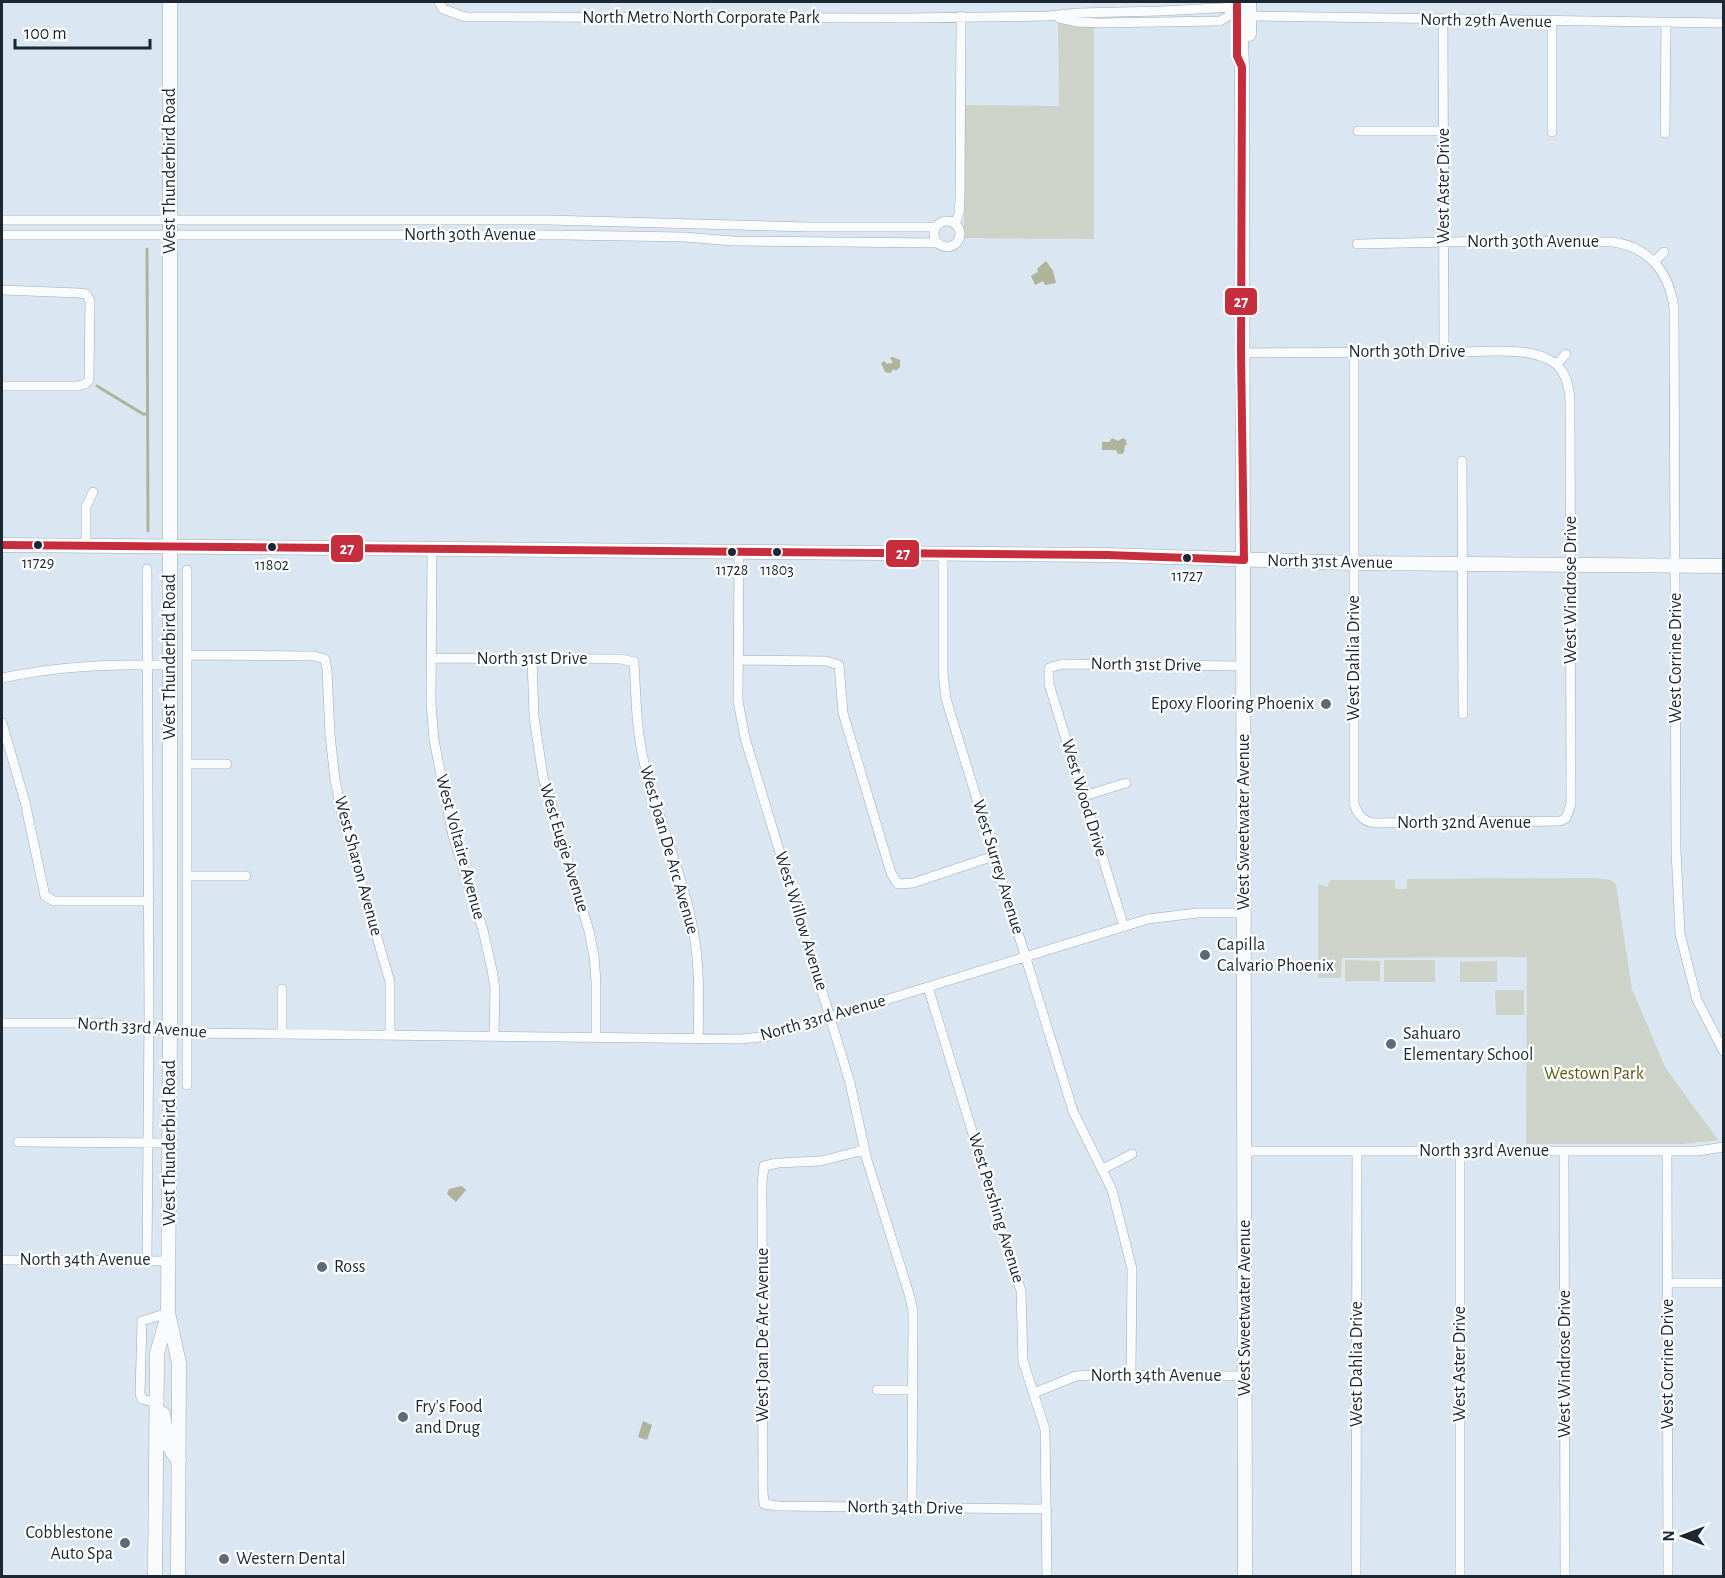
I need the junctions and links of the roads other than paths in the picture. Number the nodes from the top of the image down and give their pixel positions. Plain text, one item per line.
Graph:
1 (170, 2) edge
2 (1241, 3) edge
3 (441, 5) edge
4 (961, 16) junction
5 (1443, 20) junction
6 (1552, 21) junction
7 (1242, 22) junction
8 (1666, 22) junction
9 (1724, 23) edge
10 (1358, 131) dead end
11 (1443, 131) junction
12 (1552, 132) dead end
13 (1665, 133) dead end
14 (2, 220) edge
15 (169, 221) junction
16 (955, 224) junction
17 (936, 226) junction
18 (2, 235) edge
19 (169, 236) junction
20 (938, 243) junction
21 (1444, 243) junction
22 (1357, 244) dead end
23 (1664, 252) dead end
24 (1655, 261) junction
25 (2, 290) edge
26 (1354, 352) junction
27 (1444, 352) junction
28 (1241, 353) junction
29 (1566, 354) dead end
30 (1557, 364) junction
31 (2, 386) edge
32 (1462, 461) dead end
33 (93, 492) dead end
34 (2, 545) edge
35 (86, 546) junction
36 (170, 546) junction
37 (432, 549) junction
38 (739, 552) junction
39 (943, 554) junction
40 (1244, 560) junction
41 (1354, 563) junction
42 (1463, 564) junction
43 (1571, 565) junction
44 (1675, 566) junction
45 (1724, 566) edge
46 (147, 569) dead end
47 (187, 570) dead end
48 (187, 655) junction
49 (431, 658) junction
50 (531, 659) junction
51 (738, 660) junction
52 (634, 662) joint
53 (148, 665) junction
54 (170, 665) junction
55 (1244, 666) junction
56 (1049, 668) joint
57 (2, 678) edge
58 (1463, 714) dead end
59 (2, 723) edge
60 (187, 764) junction
61 (227, 764) dead end
62 (1126, 783) dead end
63 (1084, 796) junction
64 (1362, 818) joint
65 (1566, 818) joint
66 (994, 856) junction
67 (187, 876) junction
68 (246, 876) dead end
69 (148, 901) junction
70 (1244, 913) junction
71 (1124, 927) junction
72 (1026, 957) junction
73 (928, 987) junction
74 (282, 989) dead end
75 (830, 1017) junction
76 (2, 1023) edge
77 (149, 1028) junction
78 (170, 1031) junction
79 (188, 1033) junction
80 (282, 1034) junction
81 (390, 1035) junction
82 (494, 1036) junction
83 (596, 1037) junction
84 (698, 1039) junction
85 (1724, 1052) edge
86 (187, 1085) dead end
87 (18, 1142) dead end
88 (147, 1143) junction
89 (170, 1143) junction
90 (1724, 1147) edge
91 (864, 1150) junction
92 (1245, 1151) junction
93 (1357, 1151) junction
94 (1460, 1151) junction
95 (1564, 1151) junction
96 (1668, 1151) junction
97 (1132, 1154) dead end
98 (1103, 1169) junction
99 (2, 1260) edge
100 (147, 1261) junction
101 (169, 1261) junction
102 (1668, 1283) junction
103 (1724, 1283) edge
104 (168, 1313) junction
105 (1131, 1374) junction
106 (1246, 1376) junction
107 (157, 1386) junction
108 (877, 1390) dead end
109 (913, 1390) junction
110 (1034, 1393) junction
111 (156, 1403) junction
112 (179, 1461) junction
113 (764, 1504) joint
114 (912, 1508) junction
115 (1047, 1509) junction
116 (155, 1576) edge
117 (178, 1576) edge
118 (1047, 1576) edge
119 (1245, 1576) edge
120 (1356, 1576) edge
121 (1460, 1576) edge
122 (1565, 1576) edge
123 (1668, 1576) edge

1 - 15 street, West Thunderbird Road
2 - 4 street, North Metro North Corporate Park
2 - 7 street, West Sweetwater Avenue
3 - 4 street, North Metro North Corporate Park
4 - 16 street
5 - 6 street, North 29th Avenue
5 - 7 street, North 29th Avenue
5 - 11 street, West Aster Drive
6 - 8 street, North 29th Avenue
6 - 12 street
7 - 28 street, West Sweetwater Avenue
8 - 9 street, North 29th Avenue
8 - 13 street
10 - 11 street
11 - 21 street, West Aster Drive
14 - 15 street, North 30th Avenue
15 - 17 street, North 30th Avenue
15 - 19 street, West Thunderbird Road
16 - 17 street, North 30th Avenue
16 - 20 street, North 30th Avenue
17 - 20 street
18 - 19 street, North 30th Avenue
19 - 20 street, North 30th Avenue
19 - 36 street, West Thunderbird Road
21 - 22 street, North 30th Avenue
21 - 24 street, North 30th Avenue
21 - 27 street, West Aster Drive
23 - 24 street
24 - 44 street, West Corrine Drive
25 - 31 street
26 - 27 street, North 30th Drive
26 - 28 street, North 30th Drive
26 - 41 street, West Dahlia Drive
27 - 30 street, North 30th Drive
28 - 40 street, West Sweetwater Avenue
29 - 30 street
30 - 43 street, West Windrose Drive
32 - 42 street
33 - 35 street
34 - 35 street, North 31st Avenue
35 - 36 street, North 31st Avenue
36 - 37 street, North 31st Avenue
36 - 54 street, West Thunderbird Road
37 - 38 street, North 31st Avenue
37 - 49 street, West Voltaire Avenue
38 - 39 street, North 31st Avenue
38 - 51 street, West Willow Avenue
39 - 40 street, North 31st Avenue
39 - 66 street, West Surrey Avenue
40 - 41 street, North 31st Avenue
40 - 55 street, West Sweetwater Avenue
41 - 42 street, North 31st Avenue
41 - 64 street, West Dahlia Drive
42 - 43 street, North 31st Avenue
42 - 58 street
43 - 44 street, North 31st Avenue
43 - 65 street, West Windrose Drive
44 - 45 street, North 31st Avenue
44 - 85 street, West Corrine Drive
46 - 53 street, West Thunderbird Road
47 - 48 street, West Thunderbird Road
48 - 60 street, West Thunderbird Road
48 - 81 street, West Sharon Avenue
49 - 50 street, North 31st Drive
49 - 82 street, West Voltaire Avenue
50 - 52 street, North 31st Drive
50 - 83 street, West Eugie Avenue
51 - 66 street
51 - 75 street, West Willow Avenue
52 - 84 street, West Joan De Arc Avenue
53 - 54 street
53 - 57 street
53 - 69 street, West Thunderbird Road
54 - 78 street, West Thunderbird Road
55 - 56 street, North 31st Drive
55 - 70 street, West Sweetwater Avenue
56 - 63 street, West Wood Drive
59 - 69 street
60 - 61 street
60 - 67 street, West Thunderbird Road
62 - 63 street
63 - 71 street, West Wood Drive
64 - 65 street, North 32nd Avenue
66 - 72 street, West Surrey Avenue
67 - 68 street
67 - 79 street, West Thunderbird Road
69 - 77 street, West Thunderbird Road
70 - 71 street, North 33rd Avenue
70 - 92 street, West Sweetwater Avenue
71 - 72 street, North 33rd Avenue
72 - 73 street, North 33rd Avenue
72 - 98 street, West Surrey Avenue
73 - 75 street, North 33rd Avenue
73 - 110 street, West Pershing Avenue
74 - 80 street
75 - 84 street, North 33rd Avenue
75 - 91 street, West Willow Avenue
76 - 77 street, North 33rd Avenue
77 - 78 street, North 33rd Avenue
77 - 88 street, West Thunderbird Road
78 - 79 street, North 33rd Avenue
78 - 89 street, West Thunderbird Road
79 - 80 street, North 33rd Avenue
79 - 86 street, West Thunderbird Road
80 - 81 street, North 33rd Avenue
81 - 82 street, North 33rd Avenue
82 - 83 street, North 33rd Avenue
83 - 84 street, North 33rd Avenue
87 - 88 street
88 - 89 street
88 - 100 street, West Thunderbird Road
89 - 101 street, West Thunderbird Road
90 - 96 street, North 33rd Avenue
91 - 109 street, West Willow Avenue
91 - 113 street, West Joan De Arc Avenue
92 - 93 street, North 33rd Avenue
92 - 106 street, West Sweetwater Avenue
93 - 94 street, North 33rd Avenue
93 - 120 street, West Dahlia Drive
94 - 95 street, North 33rd Avenue
94 - 121 street, West Aster Drive
95 - 96 street, North 33rd Avenue
95 - 122 street, West Windrose Drive
96 - 102 street, West Corrine Drive
97 - 98 street
98 - 105 street, West Surrey Avenue
99 - 100 street, North 34th Avenue
100 - 101 street, North 34th Avenue
101 - 104 street, West Thunderbird Road
102 - 103 street
102 - 123 street, West Corrine Drive
104 - 107 street, West Thunderbird Road
104 - 111 street
104 - 112 street, West Thunderbird Road
105 - 106 street, North 34th Avenue
105 - 110 street, North 34th Avenue
106 - 119 street, West Sweetwater Avenue
107 - 111 street, West Thunderbird Road
107 - 112 street
108 - 109 street
109 - 114 street, West Willow Avenue
110 - 115 street, West Pershing Avenue
111 - 116 street, West Thunderbird Road
112 - 117 street, West Thunderbird Road
113 - 114 street, North 34th Drive
114 - 115 street, North 34th Drive
115 - 118 street, West Pershing Avenue

